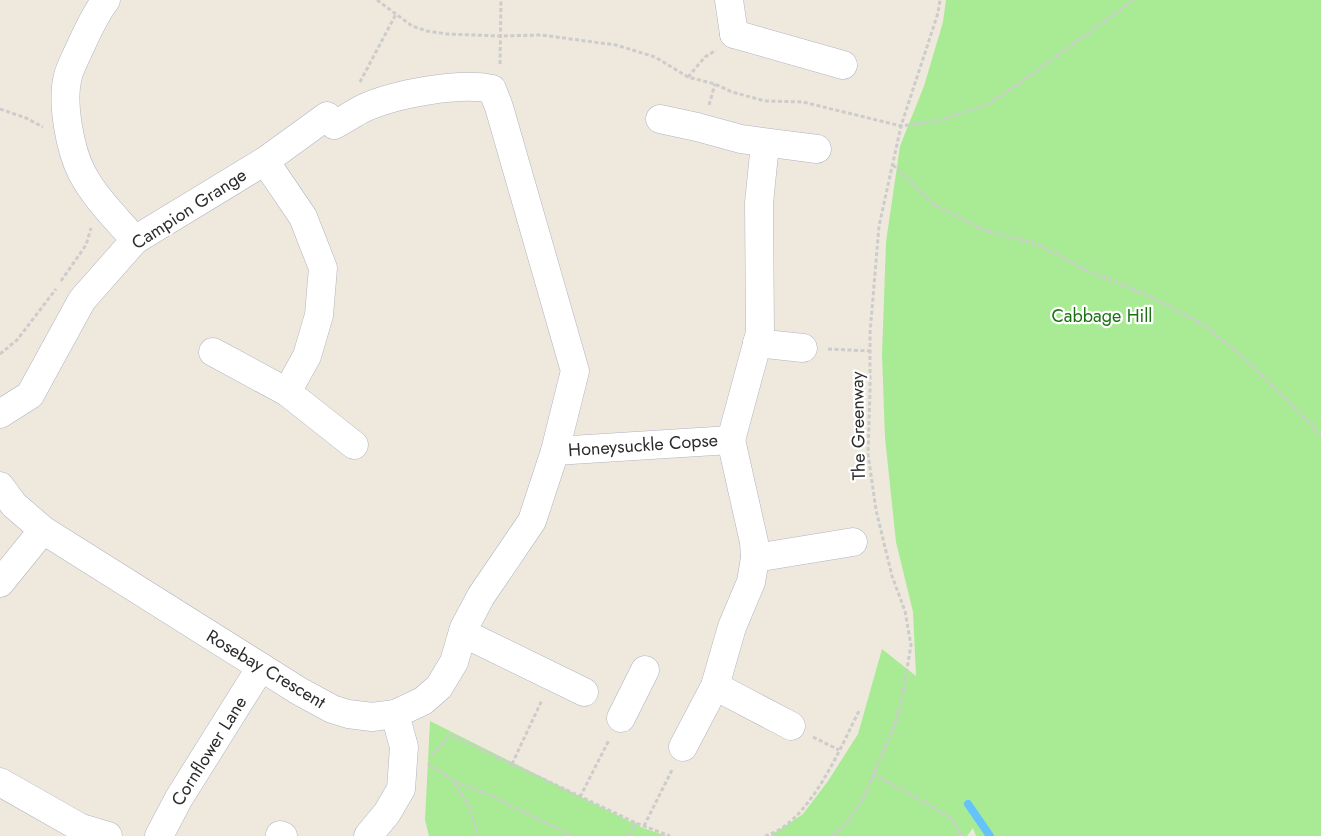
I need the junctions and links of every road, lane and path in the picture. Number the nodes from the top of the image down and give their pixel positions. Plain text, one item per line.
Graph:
1 (106, 0) edge
2 (377, 0) edge
3 (501, 0) edge
4 (729, 0) edge
5 (940, 0) edge
6 (1133, 0) edge
7 (396, 14) junction
8 (499, 36) junction
9 (725, 43) junction
10 (843, 65) dead end
11 (688, 77) junction
12 (357, 88) dead end
13 (496, 99) junction
14 (0, 110) edge
15 (660, 119) dead end
16 (901, 126) junction
17 (45, 128) dead end
18 (765, 144) junction
19 (817, 149) dead end
20 (265, 161) junction
21 (893, 165) junction
22 (94, 219) dead end
23 (135, 240) junction
24 (757, 343) junction
25 (803, 348) joint
26 (870, 351) junction
27 (213, 352) dead end
28 (0, 354) edge
29 (287, 392) junction
30 (0, 414) edge
31 (1321, 437) edge
32 (731, 440) junction
33 (354, 446) dead end
34 (555, 451) junction
35 (0, 486) edge
36 (43, 530) junction
37 (853, 542) dead end
38 (755, 558) junction
39 (0, 583) edge
40 (463, 633) junction
41 (261, 667) junction
42 (645, 670) dead end
43 (553, 677) junction
44 (715, 686) junction
45 (584, 692) dead end
46 (860, 709) dead end
47 (396, 714) junction
48 (621, 718) joint
49 (791, 726) dead end
50 (683, 747) joint
51 (425, 760) dead end
52 (512, 764) junction
53 (874, 776) junction
54 (0, 782) edge
55 (580, 797) junction
56 (636, 823) junction
57 (644, 826) junction
58 (78, 832) edge
59 (108, 836) edge
60 (159, 836) edge
61 (368, 836) edge
62 (478, 836) edge
63 (572, 836) edge
64 (629, 836) edge
65 (670, 836) edge
66 (765, 836) edge
67 (833, 836) edge
68 (962, 836) edge

1 - 23 street
2 - 7 path
3 - 8 path
4 - 9 street
5 - 16 path, The Greenway
6 - 16 path
7 - 8 path
7 - 12 path
8 - 11 path
8 - 13 path
9 - 10 street
9 - 11 path
11 - 16 path
13 - 20 street, Campion Grange
13 - 34 street, Rosebay Crescent
14 - 17 path
15 - 18 street
16 - 21 path, The Greenway
18 - 19 street
18 - 24 street, Honeysuckle Copse
20 - 23 street, Campion Grange
20 - 29 street
21 - 26 path, The Greenway
21 - 31 path
22 - 28 path
23 - 30 street, Campion Grange
24 - 25 street
24 - 32 street, Honeysuckle Copse
25 - 26 path
26 - 53 path, The Greenway
27 - 29 street
29 - 33 street
32 - 34 street, Honeysuckle Copse
32 - 38 street, Honeysuckle Copse
34 - 40 street, Rosebay Crescent
35 - 36 street, Rosebay Crescent
36 - 39 street
36 - 41 street, Rosebay Crescent
37 - 38 street
38 - 44 street, Honeysuckle Copse
40 - 43 street
40 - 47 street, Rosebay Crescent
41 - 47 street, Rosebay Crescent
41 - 60 street, Cornflower Lane
42 - 48 street
43 - 45 street
43 - 52 path
44 - 49 street
44 - 50 street, Honeysuckle Copse
46 - 66 path
47 - 61 street
48 - 55 path
50 - 57 path
51 - 52 path
52 - 55 path
53 - 67 path, The Greenway
53 - 68 path
54 - 58 street
55 - 56 path
56 - 57 path
56 - 64 path
57 - 65 path
58 - 59 street
62 - 63 path

